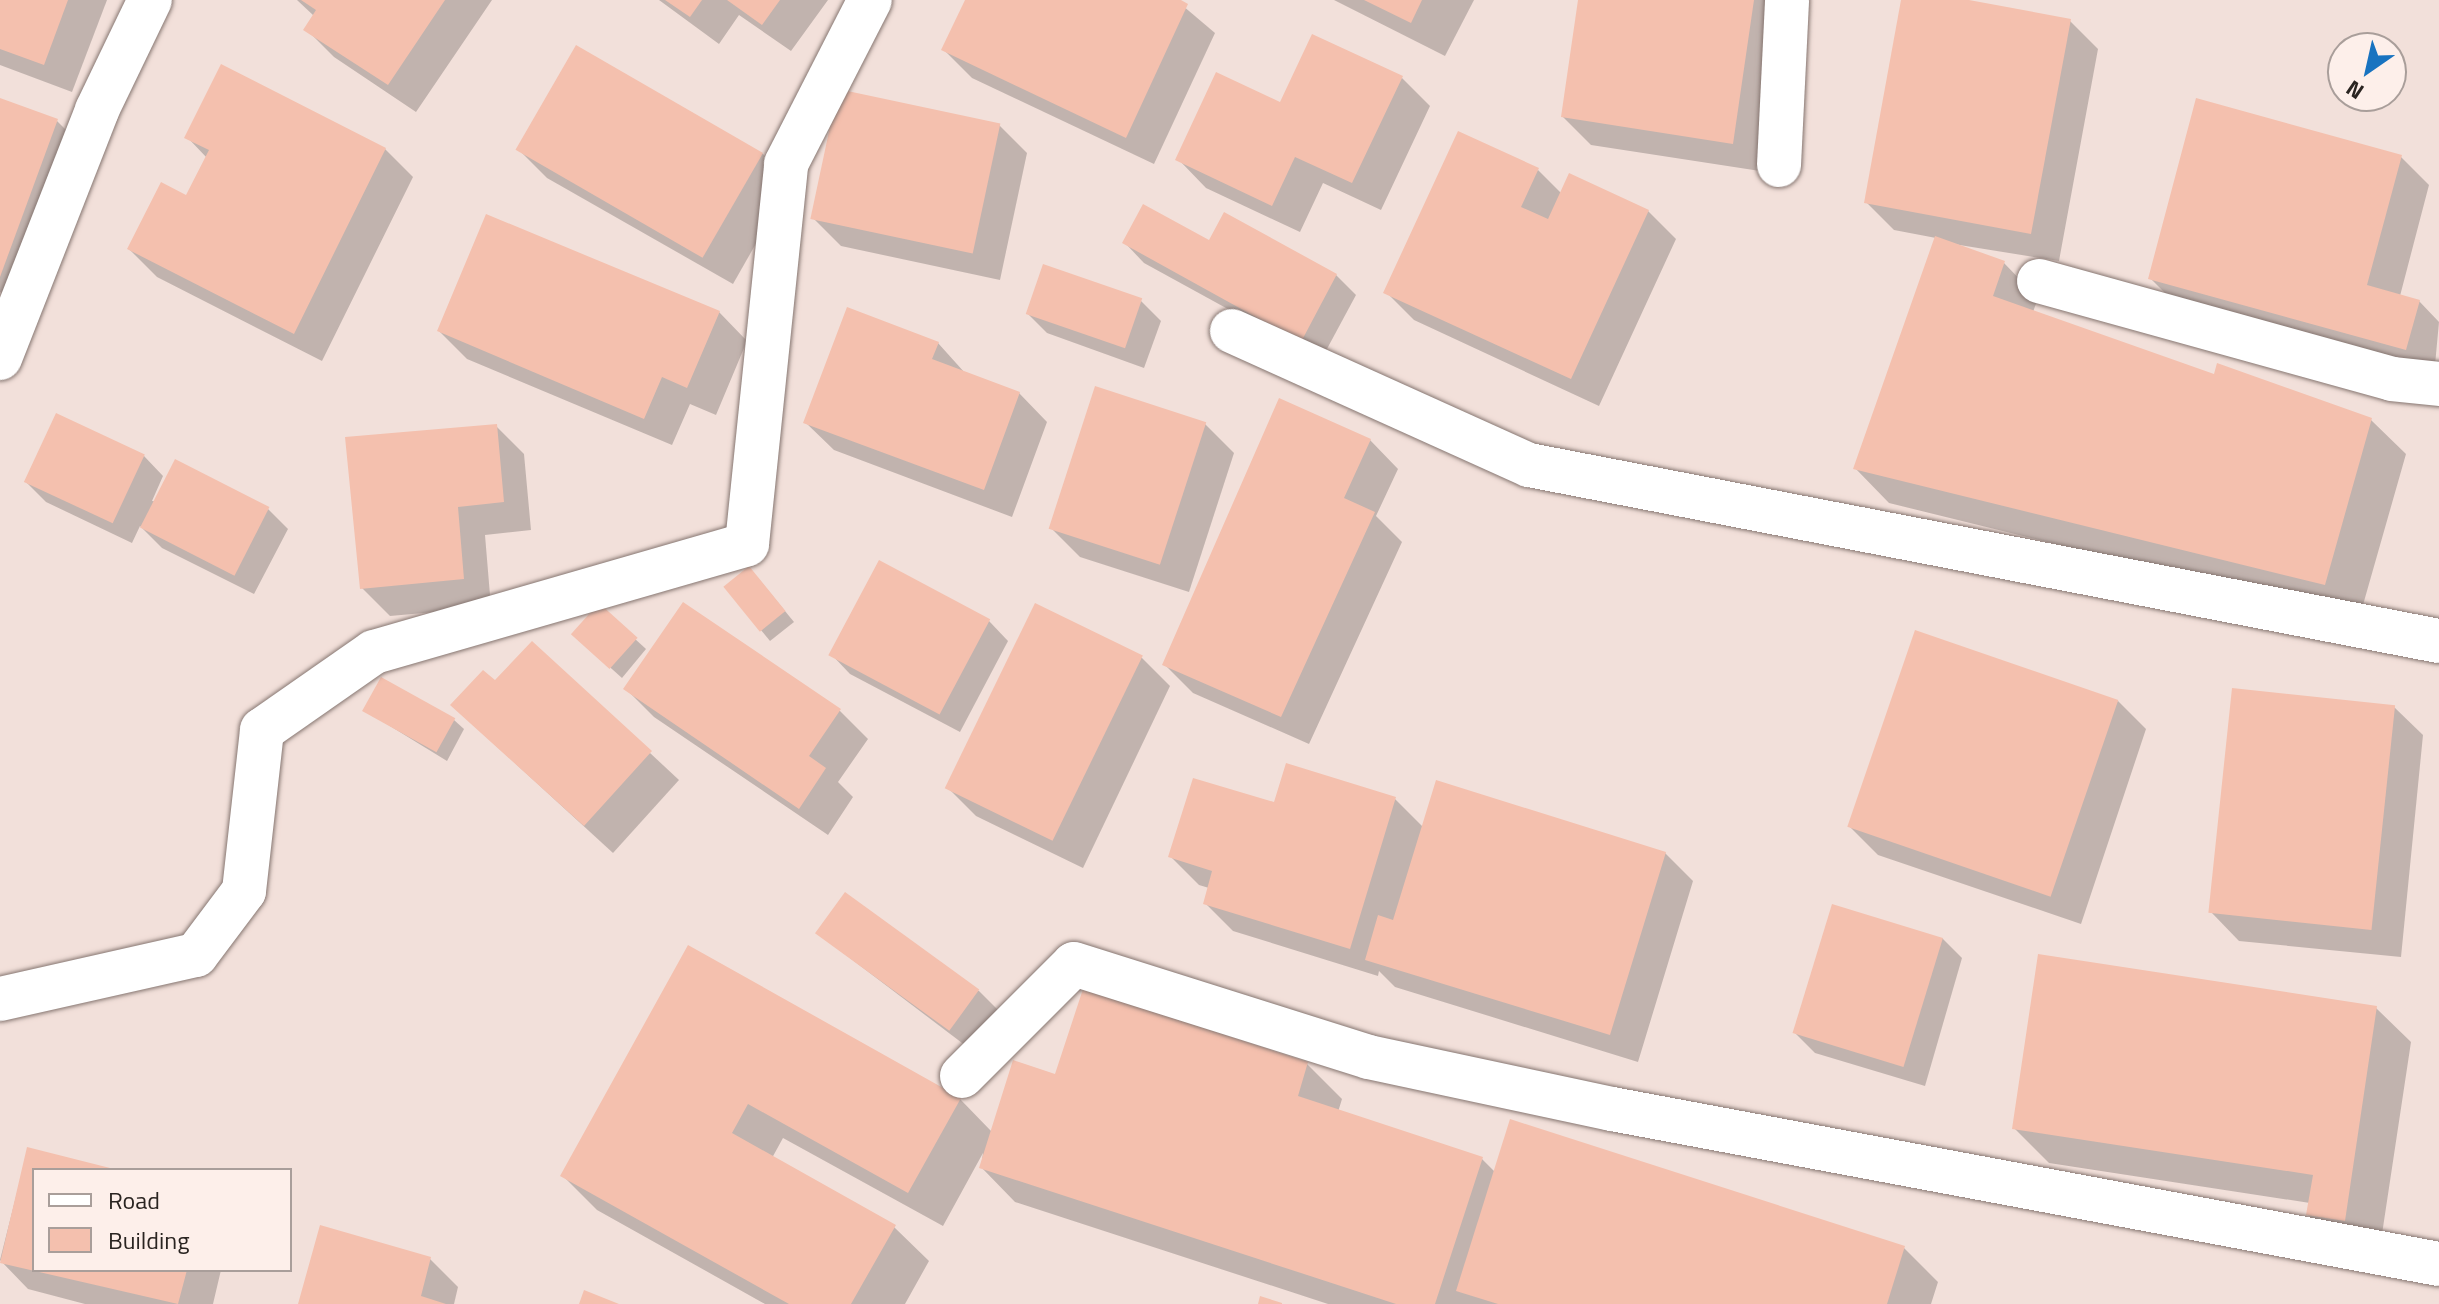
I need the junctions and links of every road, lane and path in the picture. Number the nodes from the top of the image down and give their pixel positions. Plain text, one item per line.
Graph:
1 (150, 0) edge
2 (870, 0) edge
3 (1787, 0) edge
4 (1779, 165) dead end
5 (2039, 281) dead end
6 (8, 314) edge
7 (1232, 331) dead end
8 (0, 358) edge
9 (2439, 384) edge
10 (2439, 641) edge
11 (0, 999) edge
12 (962, 1076) dead end
13 (2439, 1264) edge

1 - 6 street
2 - 11 street
3 - 4 street
5 - 9 street
6 - 8 street
7 - 10 street
12 - 13 street

